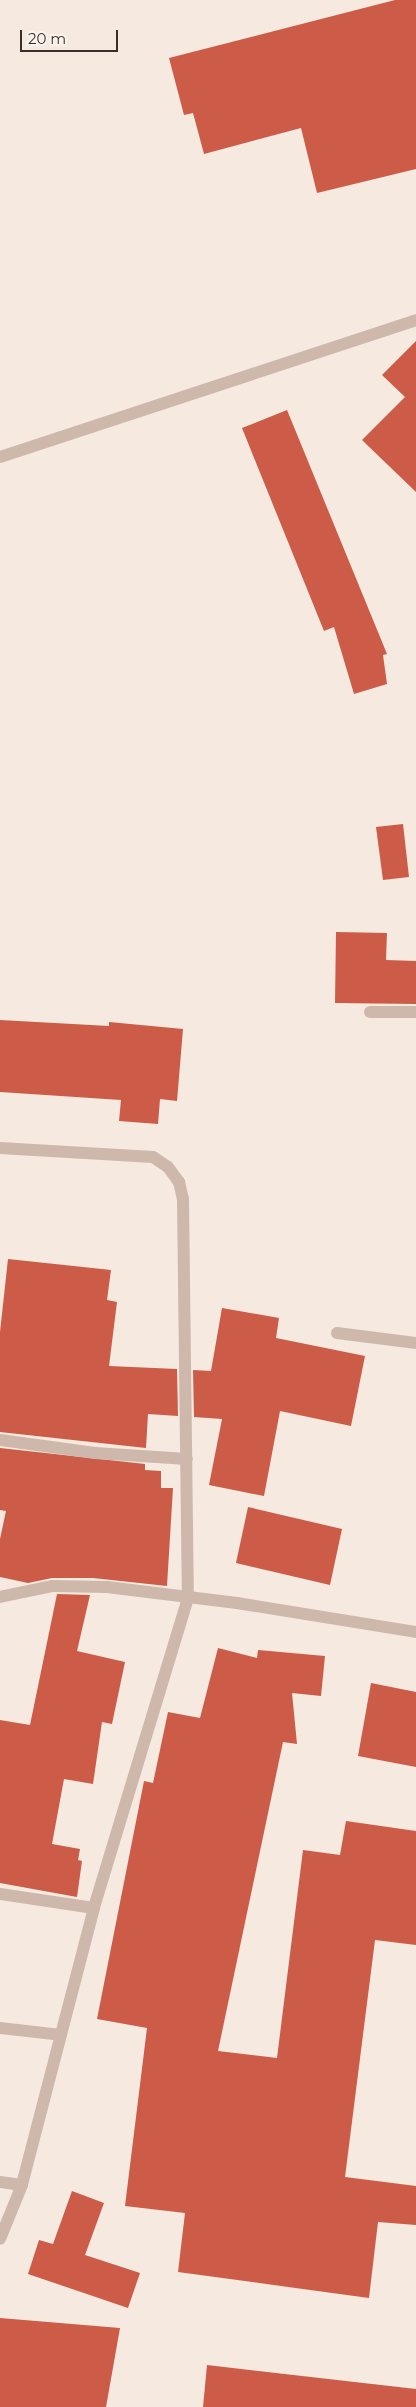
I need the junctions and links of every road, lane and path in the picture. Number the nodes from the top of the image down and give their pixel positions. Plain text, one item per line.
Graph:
1 (416, 320) edge
2 (0, 457) edge
3 (370, 1012) dead end
4 (416, 1012) edge
5 (0, 1148) edge
6 (337, 1334) dead end
7 (416, 1343) edge
8 (0, 1440) edge
9 (187, 1459) junction
10 (0, 1597) edge
11 (188, 1598) junction
12 (416, 1632) edge
13 (0, 1894) edge
14 (94, 1908) junction
15 (0, 2028) edge
16 (61, 2035) junction
17 (0, 2182) edge
18 (22, 2185) junction
19 (0, 2239) edge

1 - 2 street
3 - 4 street
5 - 9 street
6 - 7 street
8 - 9 street
9 - 11 street
10 - 11 street
11 - 12 street
11 - 14 street
13 - 14 street
14 - 16 street
15 - 16 street
16 - 18 street
17 - 18 street
18 - 19 street

